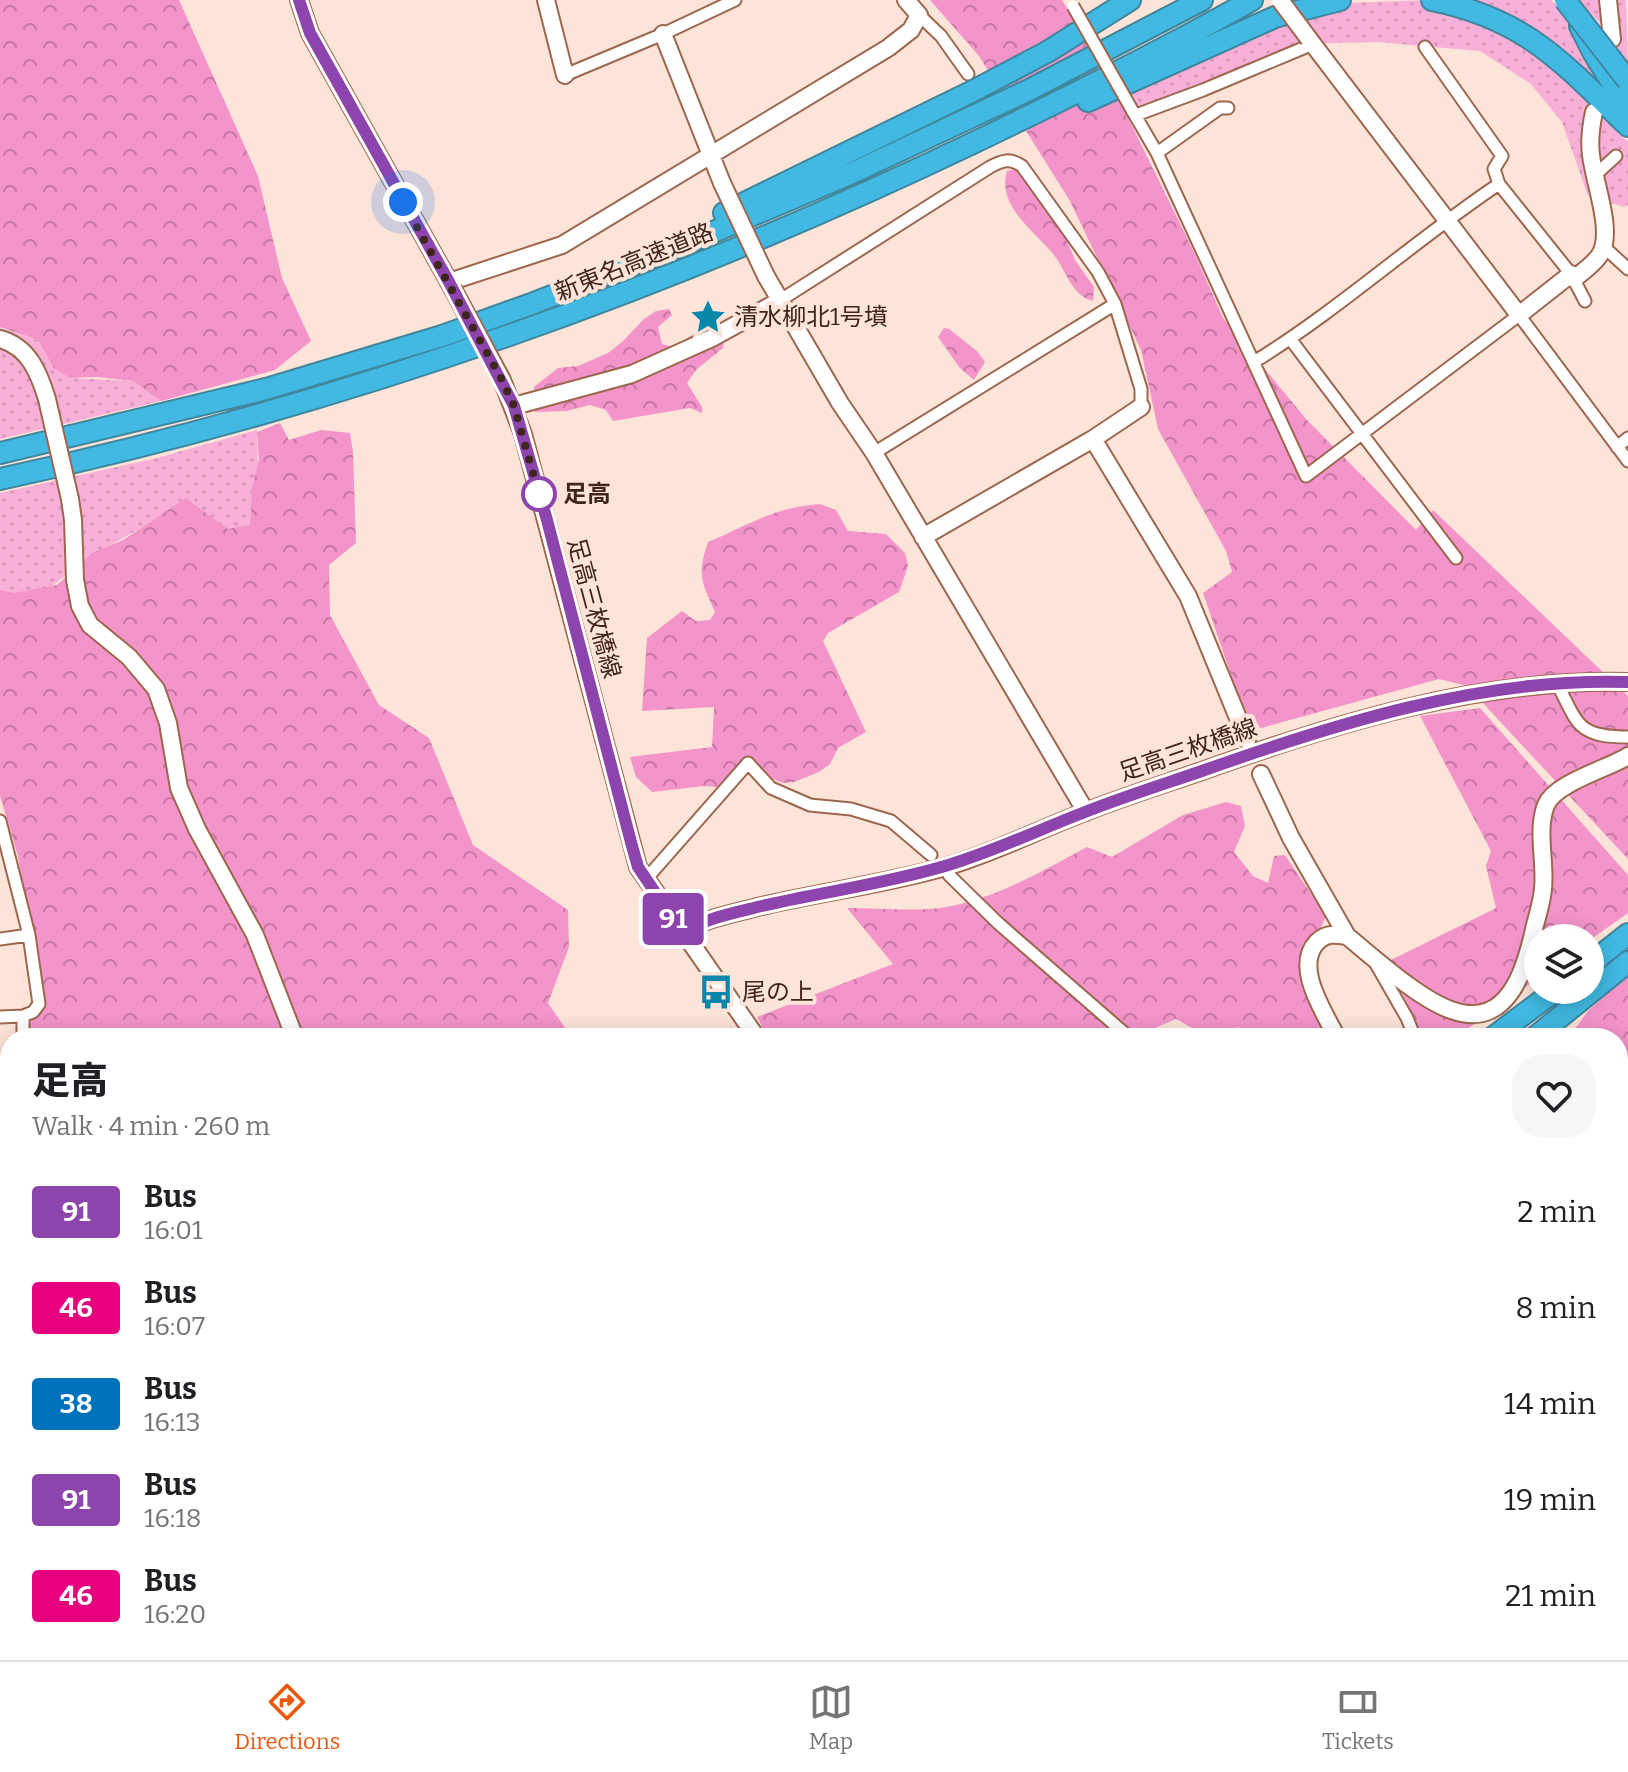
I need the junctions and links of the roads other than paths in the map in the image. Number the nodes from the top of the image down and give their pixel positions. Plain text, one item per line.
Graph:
1 (299, 0) edge
2 (546, 0) edge
3 (735, 0) edge
4 (906, 0) edge
5 (1130, 0) edge
6 (1202, 0) edge
7 (1252, 0) edge
8 (1280, 0) edge
9 (1340, 0) edge
10 (1432, 0) edge
11 (1568, 0) edge
12 (1608, 0) edge
13 (1072, 3) edge
14 (919, 15) junction
15 (663, 34) junction
16 (1612, 39) dead end
17 (1311, 41) junction
18 (1425, 47) dead end
19 (968, 74) dead end
20 (565, 75) joint
21 (1628, 81) edge
22 (1228, 108) dead end
23 (1628, 109) edge
24 (1134, 112) junction
25 (1594, 112) dead end
26 (1628, 126) edge
27 (1157, 153) junction
28 (710, 154) junction
29 (1616, 156) dead end
30 (1594, 176) junction
31 (1499, 184) junction
32 (1446, 220) junction
33 (762, 239) junction
34 (1603, 246) junction
35 (1628, 269) edge
36 (1571, 274) junction
37 (451, 286) junction
38 (779, 301) junction
39 (1585, 301) dead end
40 (1115, 304) junction
41 (1519, 315) junction
42 (442, 336) junction
43 (0, 339) edge
44 (1291, 340) junction
45 (1254, 362) junction
46 (514, 406) junction
47 (1141, 407) joint
48 (1362, 433) junction
49 (1628, 438) edge
50 (1093, 439) junction
51 (1617, 447) junction
52 (0, 453) edge
53 (874, 453) junction
54 (1628, 461) edge
55 (0, 479) edge
56 (923, 537) junction
57 (1456, 558) dead end
58 (1628, 682) edge
59 (1557, 683) junction
60 (1628, 737) edge
61 (1247, 740) dead end
62 (1628, 756) edge
63 (1261, 774) dead end
64 (1086, 812) junction
65 (0, 821) edge
66 (931, 855) dead end
67 (6, 860) edge
68 (949, 875) dead end
69 (646, 879) junction
70 (682, 932) junction
71 (1628, 934) edge
72 (29, 935) junction
73 (1347, 936) junction
74 (0, 939) edge
75 (1604, 953) edge
76 (1628, 954) edge
77 (1371, 956) junction
78 (1628, 962) edge
79 (1604, 973) edge
80 (1537, 1004) edge
81 (1564, 1004) edge
82 (23, 1016) junction
83 (0, 1017) edge
84 (23, 1028) edge
85 (291, 1028) edge
86 (750, 1028) edge
87 (1119, 1028) edge
88 (1333, 1028) edge
89 (1411, 1028) edge
90 (1505, 1028) edge
91 (1532, 1028) edge
92 (1546, 1028) edge

1 - 37 street, 足高三枚橋線
2 - 20 street
3 - 15 street
4 - 14 street
5 - 42 highway
6 - 42 highway, 新東名高速道路
7 - 33 highway, 新東名高速道路
8 - 17 street, bridge
9 - 33 highway
10 - 26 highway
11 - 21 highway, bridge
11 - 23 highway
12 - 16 street
13 - 24 street, bridge
14 - 19 street
14 - 28 street
15 - 20 street
15 - 28 street
17 - 24 street
17 - 32 street
18 - 31 street
22 - 27 street
24 - 27 street
25 - 30 street
27 - 45 street
28 - 37 street
28 - 38 street, bridge
29 - 30 street
30 - 34 street
31 - 32 street
31 - 36 street
32 - 41 street
32 - 44 street
33 - 55 highway, 新東名高速道路
34 - 35 street
34 - 36 street
36 - 39 street
36 - 41 street
37 - 46 street, 足高三枚橋線, bridge
38 - 40 street
38 - 46 street
38 - 53 street
40 - 47 street
40 - 53 street
41 - 48 street
41 - 51 street
42 - 52 highway, 新東名高速道路
43 - 85 street, bridge
44 - 45 street
44 - 48 street
45 - 48 street
46 - 69 street, 足高三枚橋線
47 - 50 street
48 - 57 street
49 - 51 street
50 - 56 street
50 - 61 street
51 - 54 street
53 - 56 street
56 - 64 street
58 - 59 street, 足高三枚橋線
59 - 60 street
59 - 64 street, 足高三枚橋線
62 - 77 street
63 - 73 street
64 - 70 street, 足高三枚橋線
65 - 67 street
66 - 69 street
67 - 72 street
68 - 87 street
69 - 70 street, 足高三枚橋線
70 - 86 street, 足高三枚橋線
71 - 75 highway
72 - 74 street
72 - 82 street
73 - 77 street
73 - 88 street
76 - 79 highway
77 - 89 street
78 - 92 highway
80 - 90 highway
81 - 91 highway
82 - 83 street
82 - 84 street

